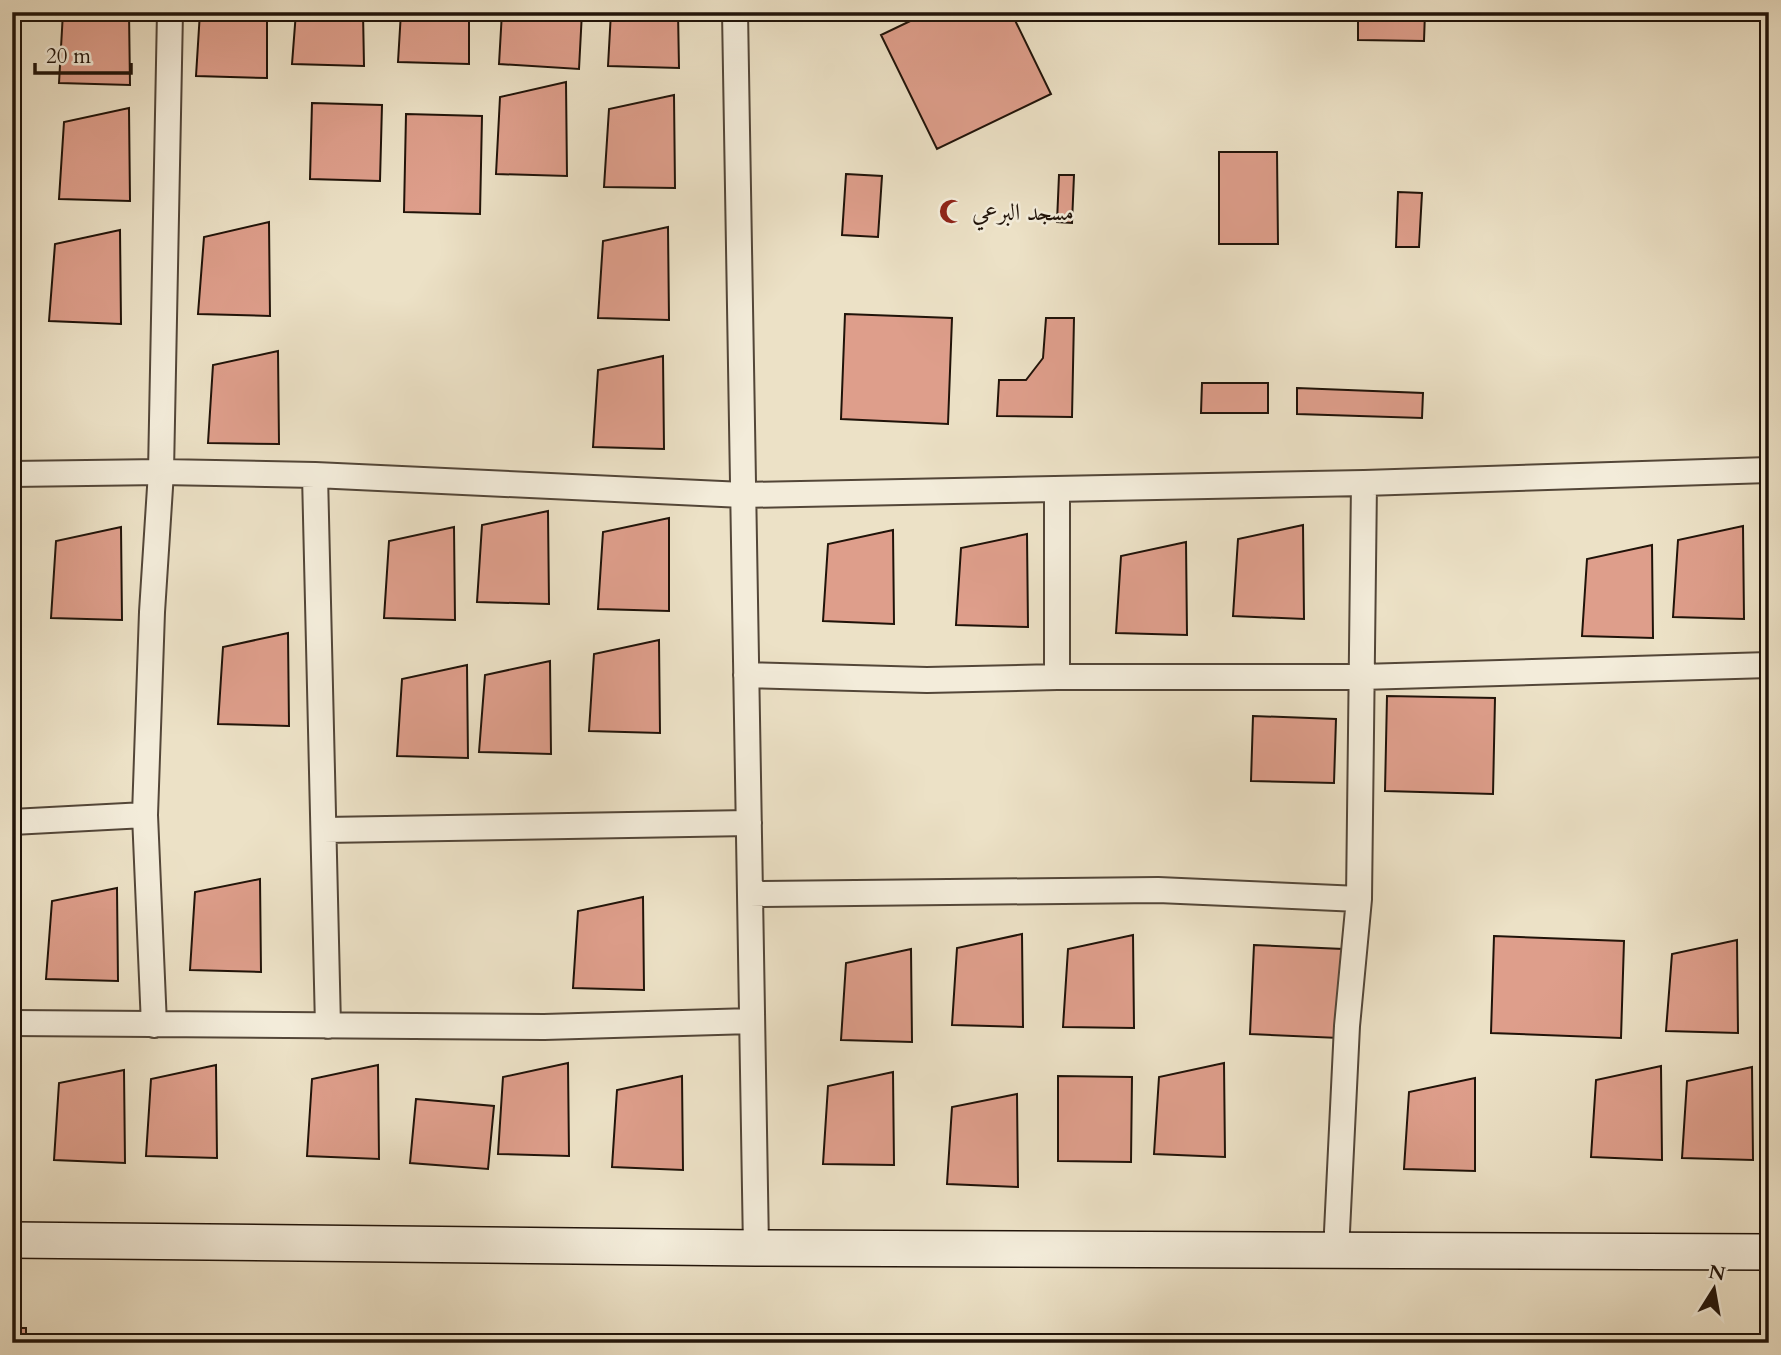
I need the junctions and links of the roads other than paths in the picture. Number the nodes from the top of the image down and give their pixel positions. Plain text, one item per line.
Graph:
1 (170, 12) edge
2 (735, 12) edge
3 (1769, 470) edge
4 (161, 472) junction
5 (12, 474) edge
6 (314, 475) junction
7 (1364, 483) junction
8 (1057, 489) junction
9 (743, 495) junction
10 (1769, 665) edge
11 (746, 675) junction
12 (1058, 677) junction
13 (1361, 677) junction
14 (145, 815) junction
15 (12, 822) edge
16 (749, 823) junction
17 (324, 830) junction
18 (750, 894) junction
19 (1359, 898) junction
20 (752, 1021) junction
21 (12, 1023) edge
22 (154, 1025) junction
23 (328, 1026) junction
24 (12, 1240) edge
25 (756, 1248) junction
26 (1336, 1252) junction
27 (1769, 1252) edge

1 - 4 street
2 - 9 street
3 - 7 street
4 - 5 street
4 - 6 street
4 - 14 street
6 - 9 street
6 - 17 street
7 - 8 street
7 - 13 street
8 - 9 street
8 - 12 street
9 - 11 street
10 - 13 street
11 - 12 street
11 - 16 street
12 - 13 street
13 - 19 street
14 - 15 street
14 - 22 street
16 - 17 street
16 - 18 street
17 - 23 street
18 - 19 street
18 - 20 street
19 - 26 street
20 - 23 street
20 - 25 street
21 - 22 street
22 - 23 street
24 - 25 street
25 - 26 street
26 - 27 street

